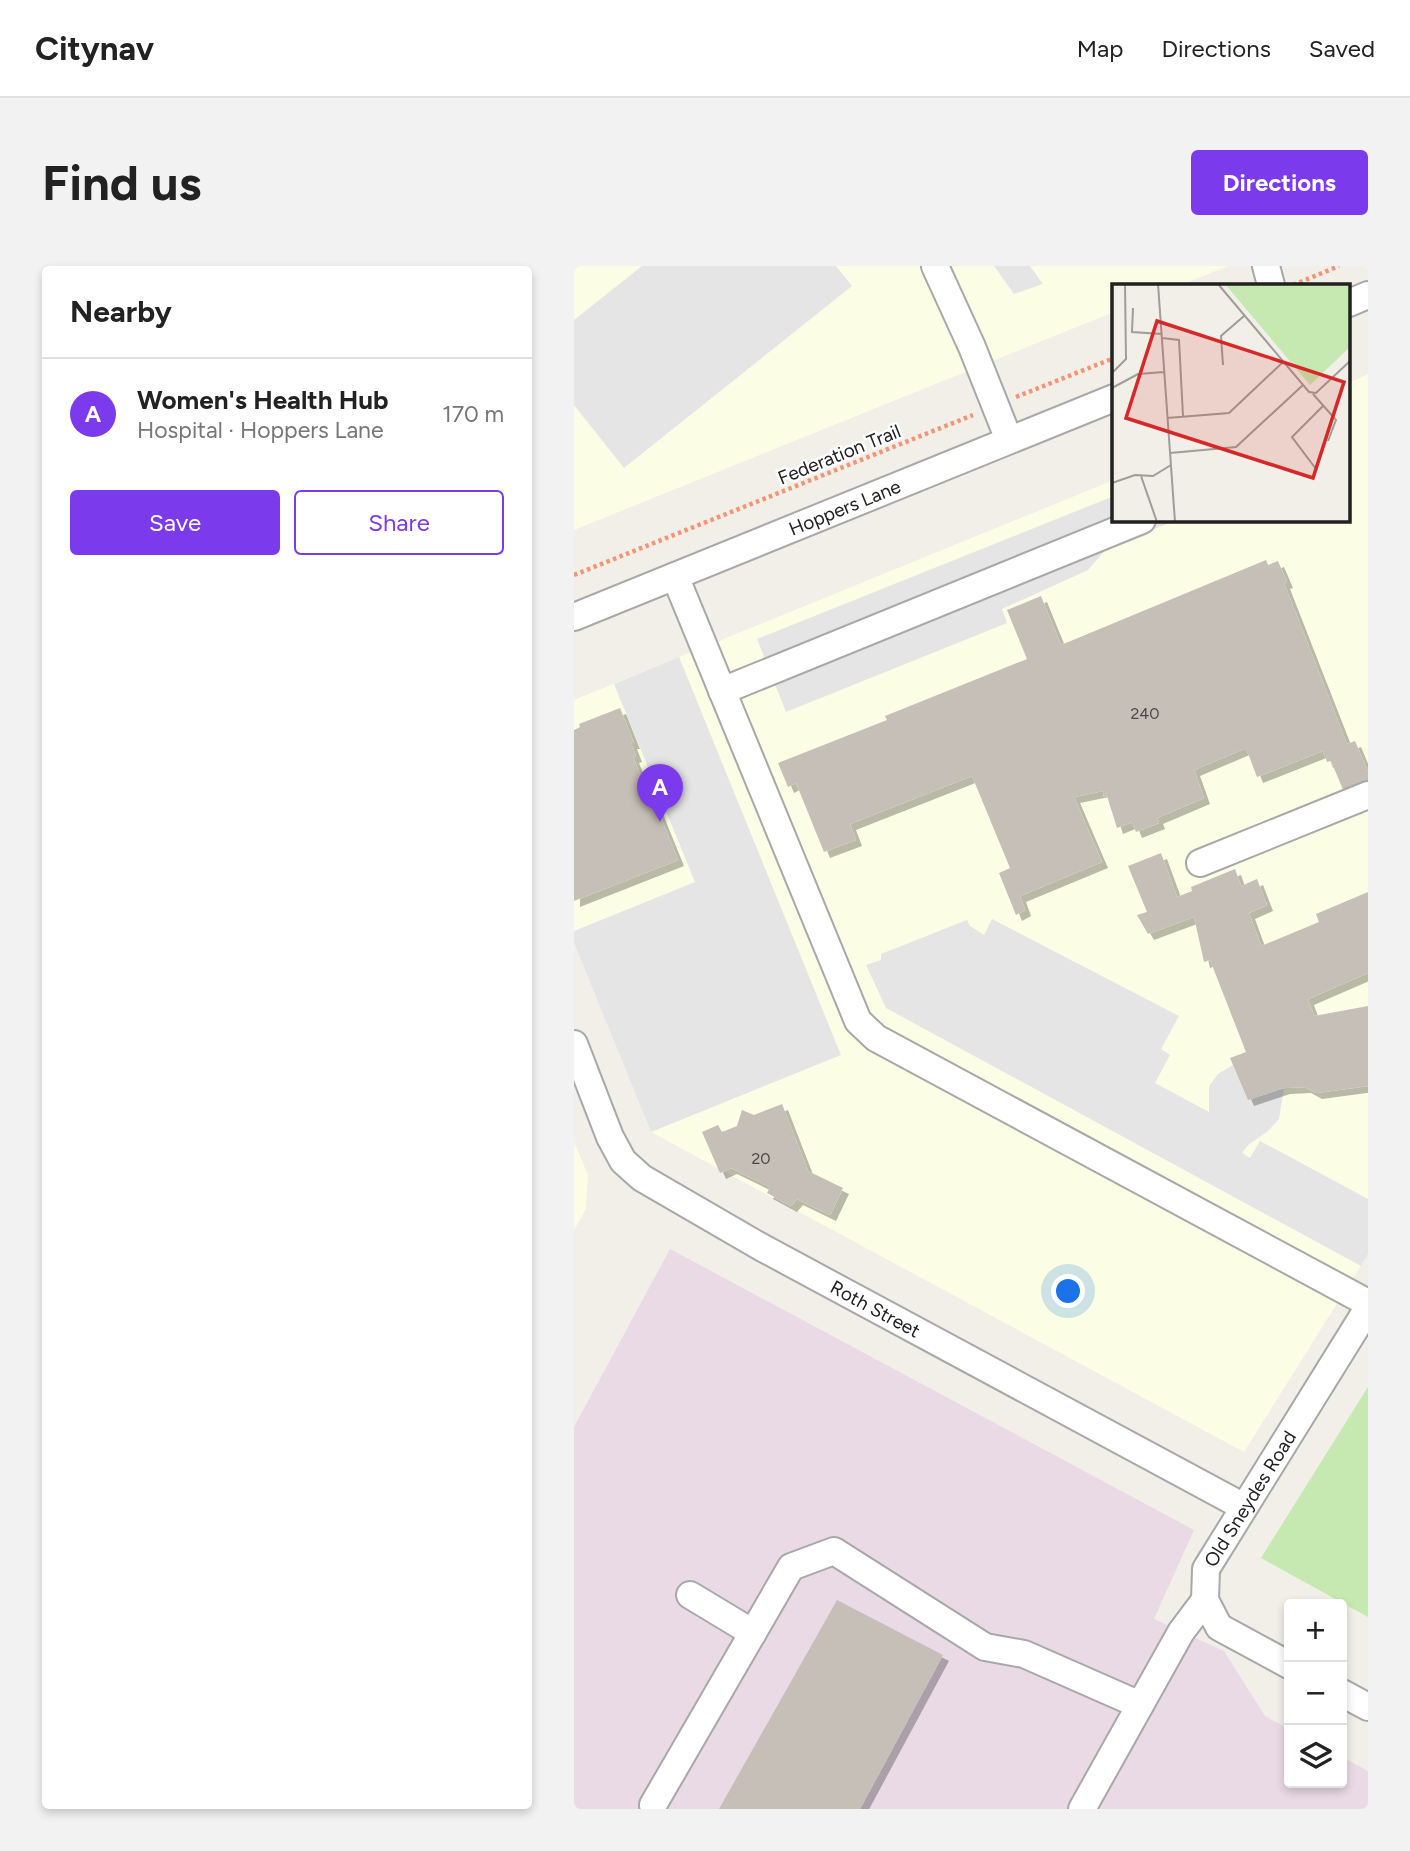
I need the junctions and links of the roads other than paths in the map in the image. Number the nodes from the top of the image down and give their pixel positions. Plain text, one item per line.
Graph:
1 (934, 266) edge
2 (1266, 266) edge
3 (1271, 284) edge
4 (1112, 399) edge
5 (1009, 440) junction
6 (1137, 522) edge
7 (675, 576) junction
8 (574, 617) edge
9 (722, 691) junction
10 (1368, 795) edge
11 (1200, 863) dead end
12 (574, 1044) edge
13 (1368, 1303) edge
14 (1368, 1308) edge
15 (1244, 1507) junction
16 (690, 1595) dead end
17 (1205, 1600) junction
18 (753, 1633) junction
19 (1284, 1662) edge
20 (1347, 1696) edge
21 (1140, 1705) junction
22 (1368, 1707) edge
23 (653, 1805) dead end
24 (1082, 1809) edge

1 - 5 street
2 - 3 street
4 - 5 street, Hoppers Lane
5 - 7 street, Hoppers Lane
6 - 9 street
7 - 8 street, Hoppers Lane
7 - 9 street
9 - 13 street
10 - 11 street
12 - 15 street, Roth Street
14 - 15 street, Old Sneydes Road
15 - 17 street, Old Sneydes Road
16 - 18 street
17 - 19 street
17 - 21 street
18 - 21 street
18 - 23 street
20 - 22 street
21 - 24 street

